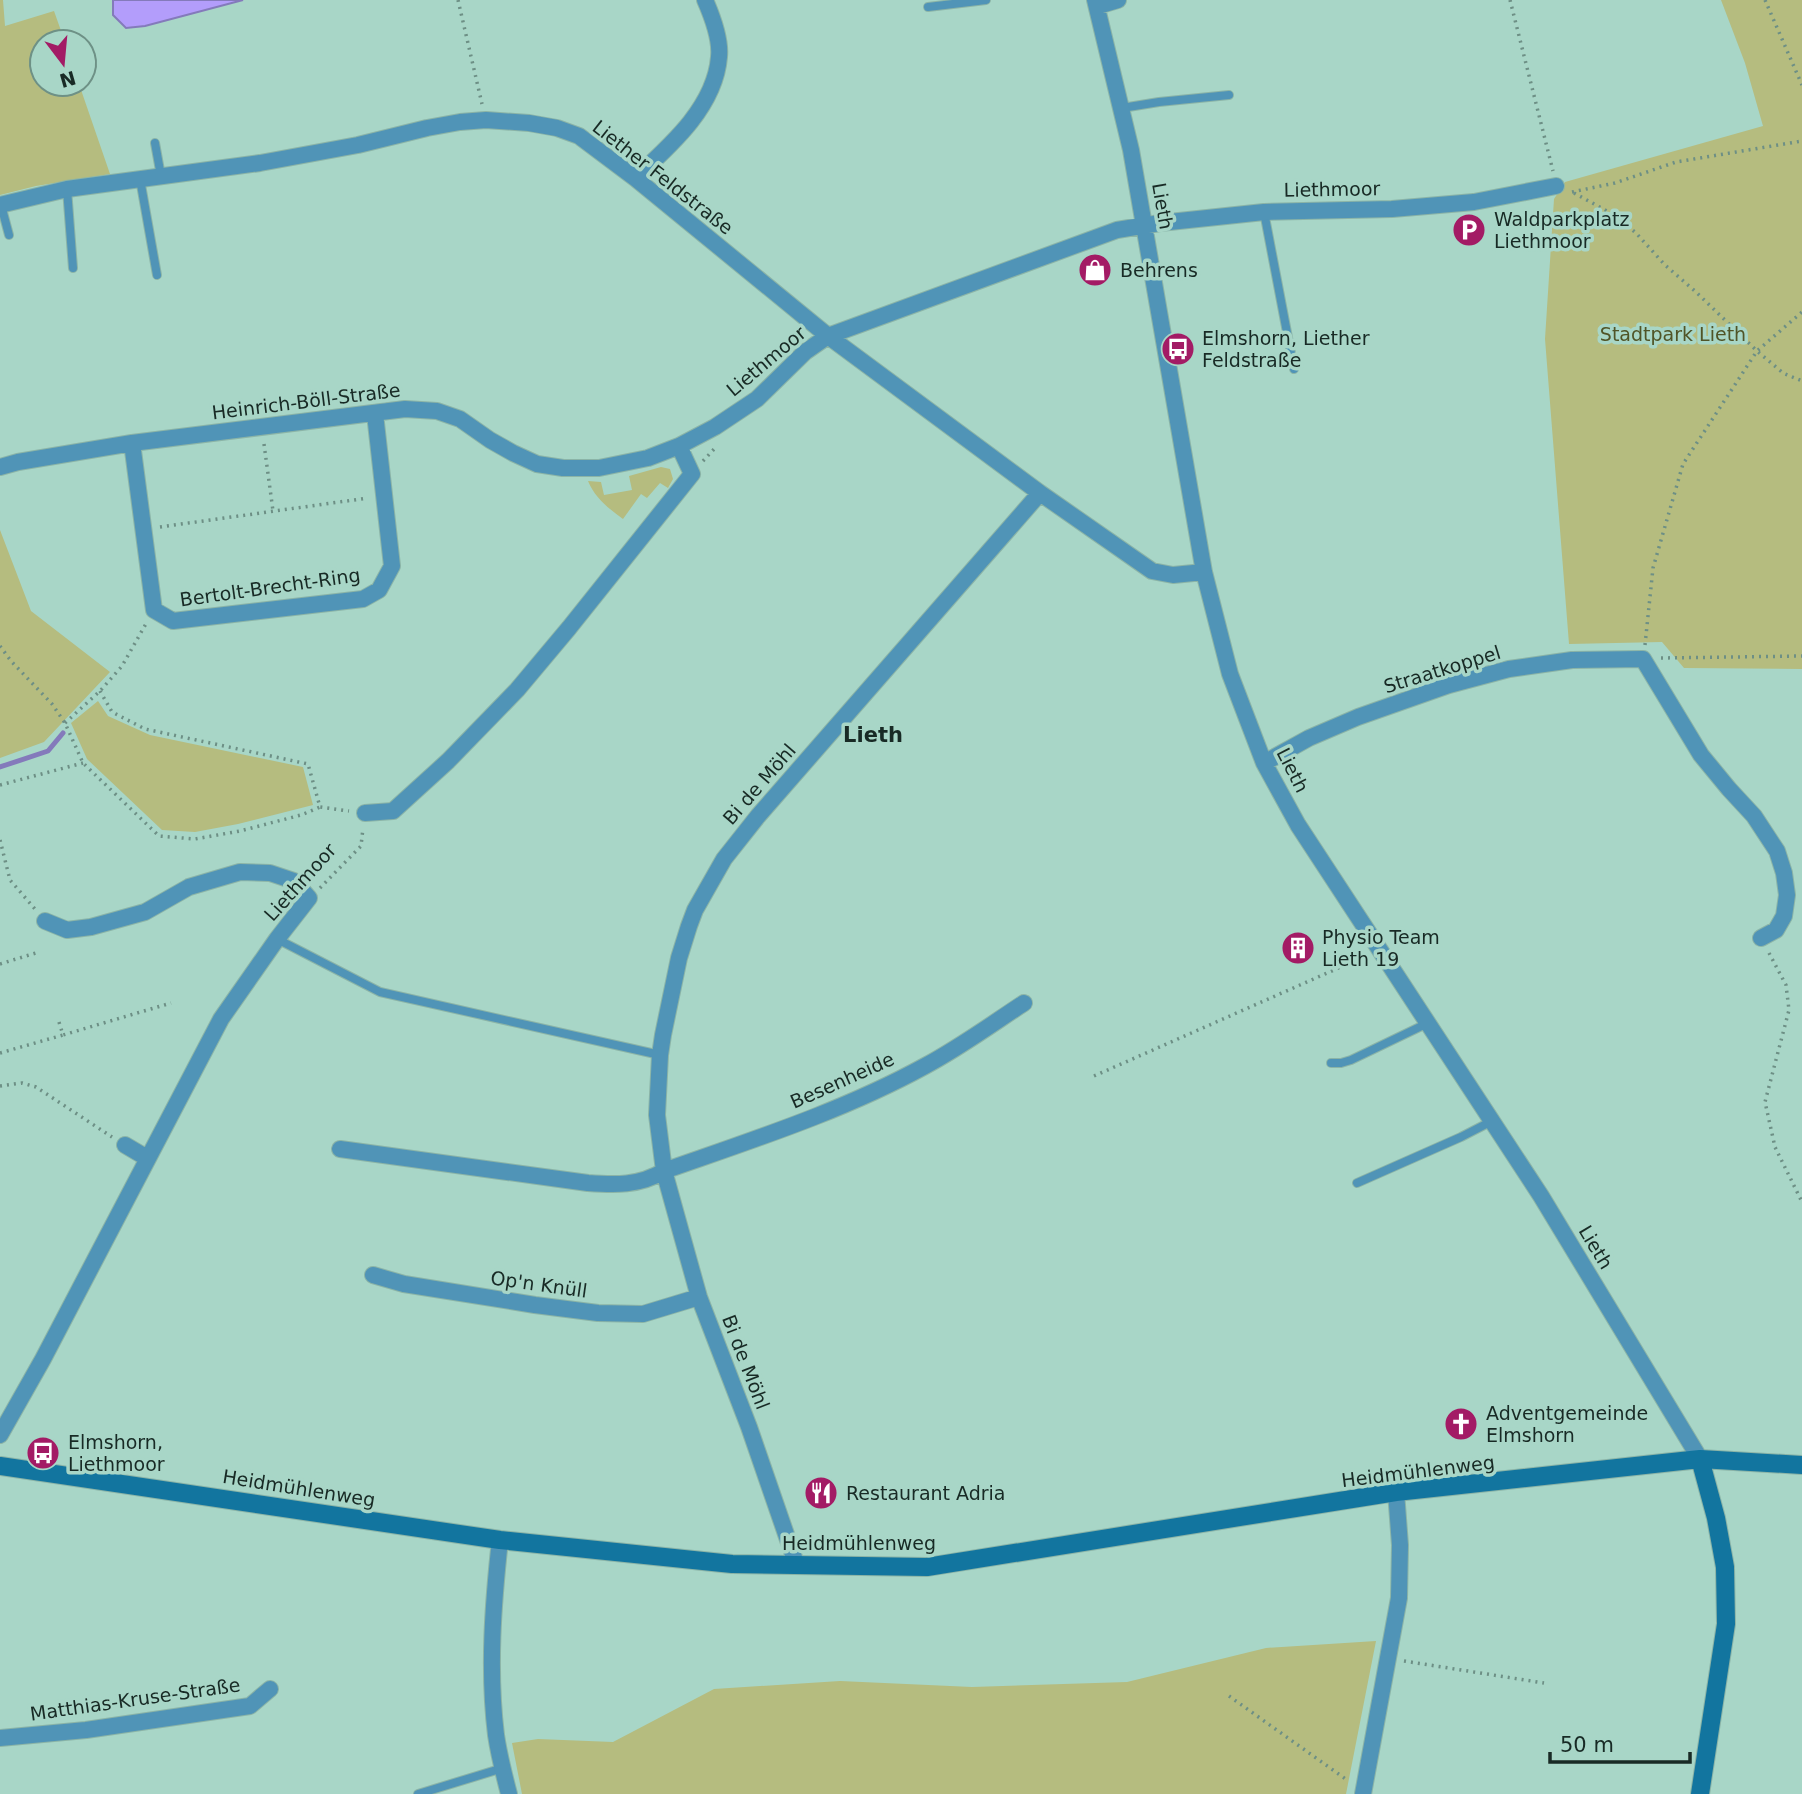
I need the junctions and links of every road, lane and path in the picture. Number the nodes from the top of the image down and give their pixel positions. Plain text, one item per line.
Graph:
1 (457, 0) edge
2 (705, 0) edge
3 (986, 0) edge
4 (1118, 0) edge
5 (1510, 0) edge
6 (1765, 0) edge
7 (1096, 3) edge
8 (928, 7) dead end
9 (1802, 85) edge
10 (1229, 95) dead end
11 (1122, 108) junction
12 (486, 120) junction
13 (1802, 141) edge
14 (155, 144) dead end
15 (161, 176) junction
16 (635, 178) junction
17 (140, 179) junction
18 (1556, 186) junction
19 (66, 189) junction
20 (1574, 193) junction
21 (0, 205) edge
22 (1264, 212) junction
23 (1145, 225) junction
24 (9, 235) dead end
25 (73, 268) dead end
26 (157, 275) dead end
27 (1802, 312) edge
28 (828, 336) junction
29 (1757, 351) junction
30 (1294, 369) dead end
31 (1802, 381) edge
32 (375, 414) junction
33 (262, 428) junction
34 (132, 443) junction
35 (679, 446) junction
36 (0, 467) edge
37 (1040, 492) junction
38 (384, 495) junction
39 (273, 511) junction
40 (143, 529) junction
41 (1204, 572) junction
42 (154, 610) junction
43 (0, 646) edge
44 (1802, 656) edge
45 (1643, 659) junction
46 (100, 691) junction
47 (65, 723) junction
48 (83, 763) junction
49 (1264, 763) junction
50 (0, 785) edge
51 (320, 807) junction
52 (365, 813) junction
53 (0, 840) edge
54 (309, 898) junction
55 (45, 921) joint
56 (1373, 938) junction
57 (1761, 938) joint
58 (277, 939) junction
59 (38, 952) dead end
60 (0, 964) edge
61 (171, 1003) dead end
62 (1024, 1003) dead end
63 (59, 1022) dead end
64 (1428, 1023) junction
65 (63, 1035) junction
66 (0, 1053) edge
67 (660, 1055) junction
68 (1331, 1063) dead end
69 (1094, 1076) dead end
70 (0, 1086) edge
71 (1492, 1121) junction
72 (125, 1145) joint
73 (340, 1149) dead end
74 (147, 1158) junction
75 (664, 1171) junction
76 (1357, 1183) dead end
77 (1802, 1202) edge
78 (373, 1275) dead end
79 (699, 1297) junction
80 (0, 1435) edge
81 (1700, 1460) junction
82 (1802, 1465) edge
83 (0, 1466) edge
84 (1396, 1492) junction
85 (500, 1540) junction
86 (797, 1566) junction
87 (1388, 1658) junction
88 (1544, 1683) dead end
89 (270, 1689) dead end
90 (1230, 1696) dead end
91 (0, 1738) edge
92 (503, 1768) junction
93 (1363, 1793) edge
94 (418, 1794) edge
95 (509, 1794) edge
96 (1700, 1794) edge

1 - 12 path
2 - 16 street
3 - 8 lane
4 - 7 street
5 - 18 path
6 - 9 path
7 - 11 street, Lieth
10 - 11 lane
11 - 23 street, Lieth
12 - 15 street, Liether Feldstraße
12 - 16 street, Liether Feldstraße
13 - 20 path
14 - 15 lane
15 - 17 street, Liether Feldstraße
16 - 28 street, Liether Feldstraße
17 - 19 street, Liether Feldstraße
17 - 26 lane
18 - 20 path
18 - 22 street, Liethmoor
19 - 21 street, Liether Feldstraße
19 - 25 lane
20 - 29 path
21 - 24 lane
22 - 23 street, Liethmoor
22 - 30 lane
23 - 28 street, Liethmoor
23 - 41 street, Lieth
27 - 29 path
28 - 35 street, Liethmoor
28 - 37 street, Liether Feldstraße
29 - 31 path
29 - 45 path
32 - 33 street, Heinrich-Böll-Straße
32 - 35 street, Heinrich-Böll-Straße
32 - 38 street, Bertolt-Brecht-Ring
33 - 34 street, Heinrich-Böll-Straße
33 - 39 path
34 - 36 street, Heinrich-Böll-Straße
34 - 40 street
35 - 52 street
37 - 41 street, Liether Feldstraße
37 - 67 street, Bi de Möhl
38 - 39 path
38 - 42 street, Bertolt-Brecht-Ring
39 - 40 path
40 - 42 street
41 - 49 street, Lieth
42 - 46 path
43 - 47 path
44 - 45 path
45 - 49 street, Straatkoppel
45 - 57 street
46 - 47 path
46 - 51 path
47 - 48 path
48 - 50 path
48 - 51 path
49 - 56 street, Lieth
51 - 52 path
52 - 54 path, Liethmoor
53 - 55 path
54 - 55 street
54 - 58 street, Liethmoor
56 - 64 street, Lieth
56 - 69 path
57 - 77 path
58 - 67 lane
58 - 74 street, Liethmoor
59 - 60 path
61 - 65 path
62 - 75 street, Besenheide
63 - 65 path
64 - 68 lane
64 - 71 street, Lieth
65 - 66 path
67 - 75 street, Bi de Möhl
70 - 72 path
71 - 76 lane
71 - 81 street, Lieth
72 - 74 street
73 - 75 street
74 - 80 street, Liethmoor
75 - 79 street, Bi de Möhl
78 - 79 street, Op'n Knüll
79 - 86 street, Bi de Möhl
81 - 82 street, Heidmühlenweg
81 - 84 street, Heidmühlenweg
81 - 96 street
83 - 85 street, Heidmühlenweg
84 - 86 street, Heidmühlenweg
84 - 87 street
85 - 86 street, Heidmühlenweg
85 - 92 street
87 - 88 path
87 - 93 street
89 - 91 street, Matthias-Kruse-Straße
90 - 93 path
92 - 94 lane
92 - 95 street

